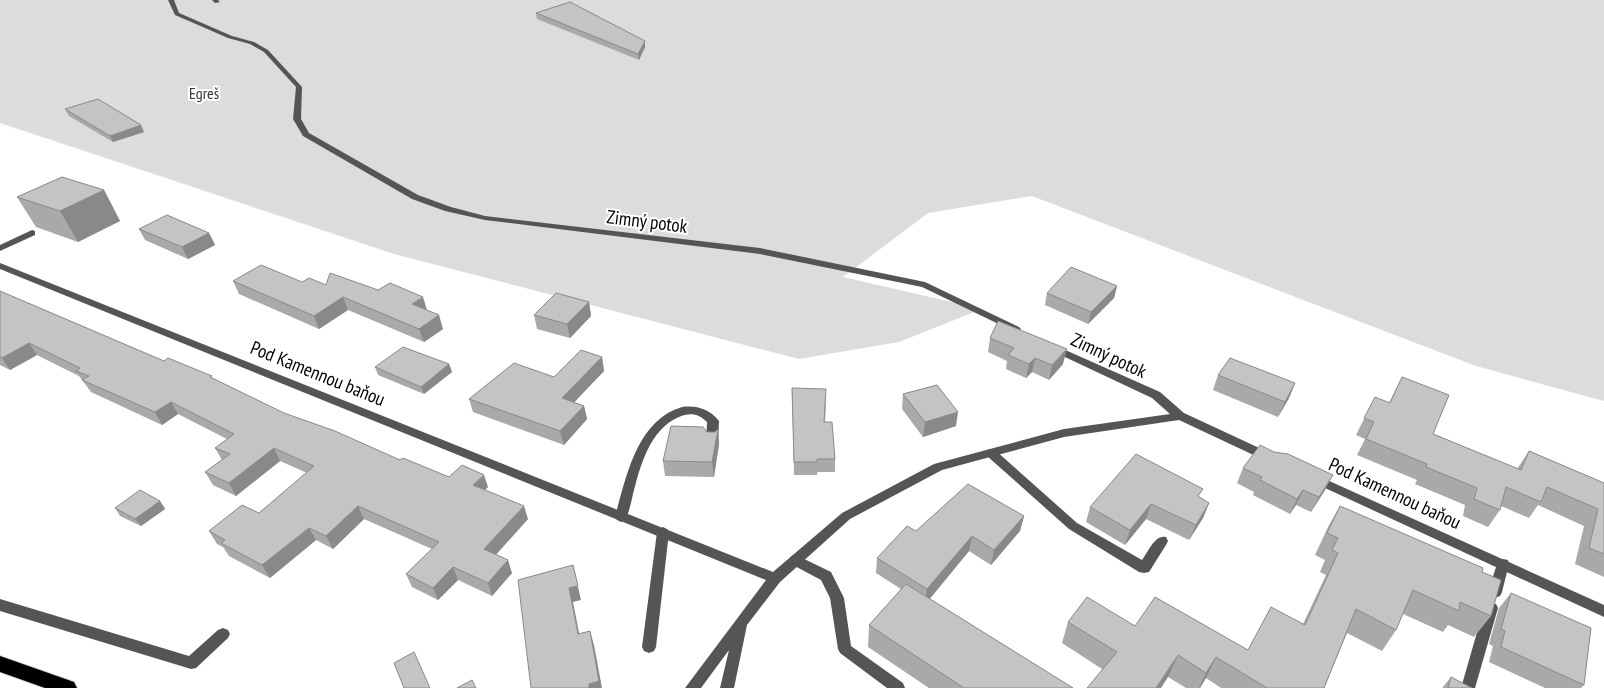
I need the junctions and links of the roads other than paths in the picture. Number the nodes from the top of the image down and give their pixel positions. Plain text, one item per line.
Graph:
1 (171, 0) edge
2 (32, 233) dead end
3 (0, 248) edge
4 (0, 266) edge
5 (1023, 333) edge
6 (1050, 346) edge
7 (1180, 416) junction
8 (712, 442) edge
9 (992, 453) junction
10 (1274, 460) edge
11 (1309, 475) edge
12 (621, 517) junction
13 (663, 532) junction
14 (1162, 541) dead end
15 (796, 560) junction
16 (1503, 564) junction
17 (775, 578) junction
18 (0, 605) edge
19 (1604, 610) edge
20 (743, 621) junction
21 (223, 634) dead end
22 (649, 647) dead end
23 (0, 664) edge
24 (68, 688) edge
25 (692, 688) edge
26 (727, 688) edge
27 (898, 688) edge
28 (1468, 688) edge

1 - 5 street, Zimný potok
2 - 3 street
4 - 12 street, Pod Kamennou baňou
6 - 7 street, Zimný potok
7 - 9 street
7 - 10 street
8 - 12 street
9 - 14 street
9 - 15 street
11 - 16 street, Pod Kamennou baňou
12 - 13 street, Pod Kamennou baňou
13 - 17 street, Pod Kamennou baňou
13 - 22 street
15 - 17 street
15 - 27 street
16 - 19 street, Pod Kamennou baňou
16 - 28 street
17 - 20 street
18 - 21 street
20 - 25 street
20 - 26 street
23 - 24 main road

